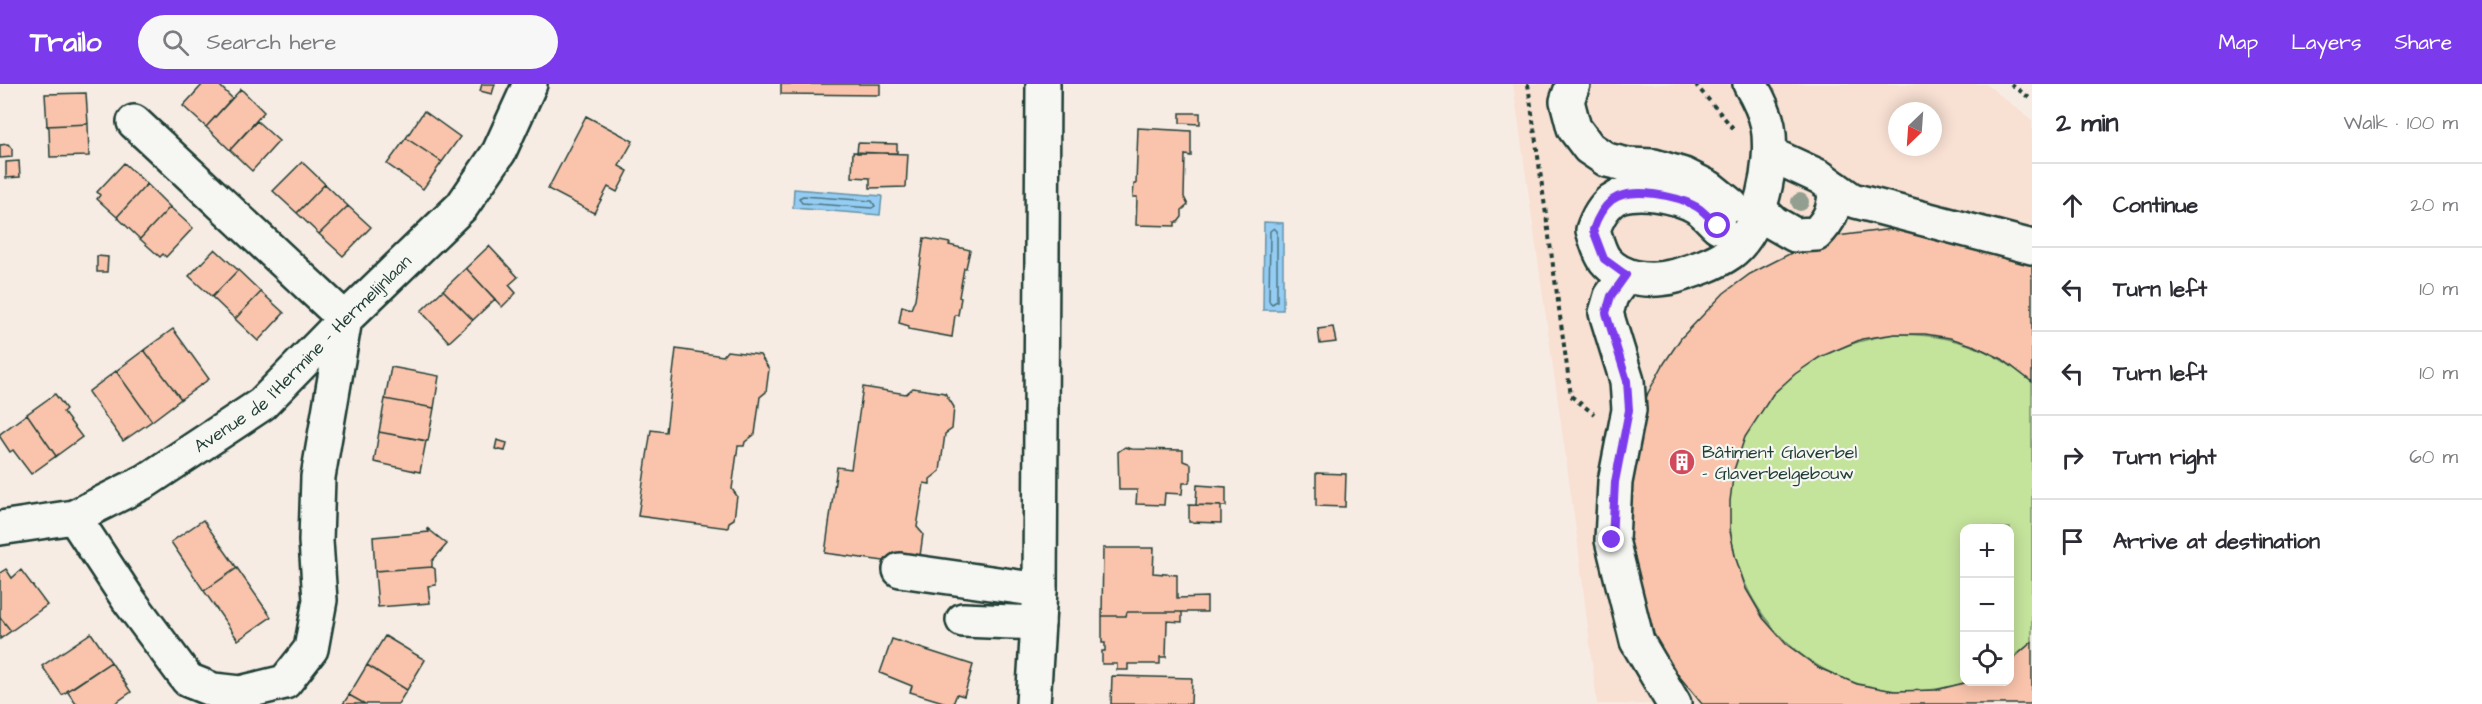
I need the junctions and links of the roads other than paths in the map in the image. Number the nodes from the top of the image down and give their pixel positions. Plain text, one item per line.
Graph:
1 (530, 84) edge
2 (1043, 84) edge
3 (1573, 84) edge
4 (1750, 84) edge
5 (134, 122) dead end
6 (1770, 154) junction
7 (1834, 188) junction
8 (1736, 214) junction
9 (2032, 247) edge
10 (1626, 275) junction
11 (345, 319) junction
12 (75, 517) junction
13 (0, 528) edge
14 (900, 570) dead end
15 (1040, 590) junction
16 (963, 620) dead end
17 (1038, 623) junction
18 (1033, 704) edge
19 (1674, 704) edge

1 - 11 street, Avenue de l'Hermine - Hermelijnlaan
2 - 15 street
3 - 8 street
4 - 6 street
5 - 11 street
6 - 7 street
6 - 8 street
7 - 8 street
7 - 9 street
8 - 10 street
8 - 10 street
10 - 19 street
11 - 12 street, Avenue de l'Hermine - Hermelijnlaan
11 - 12 street
12 - 13 street, Avenue de l'Hermine - Hermelijnlaan
14 - 15 street
15 - 17 street
16 - 17 street
17 - 18 street

